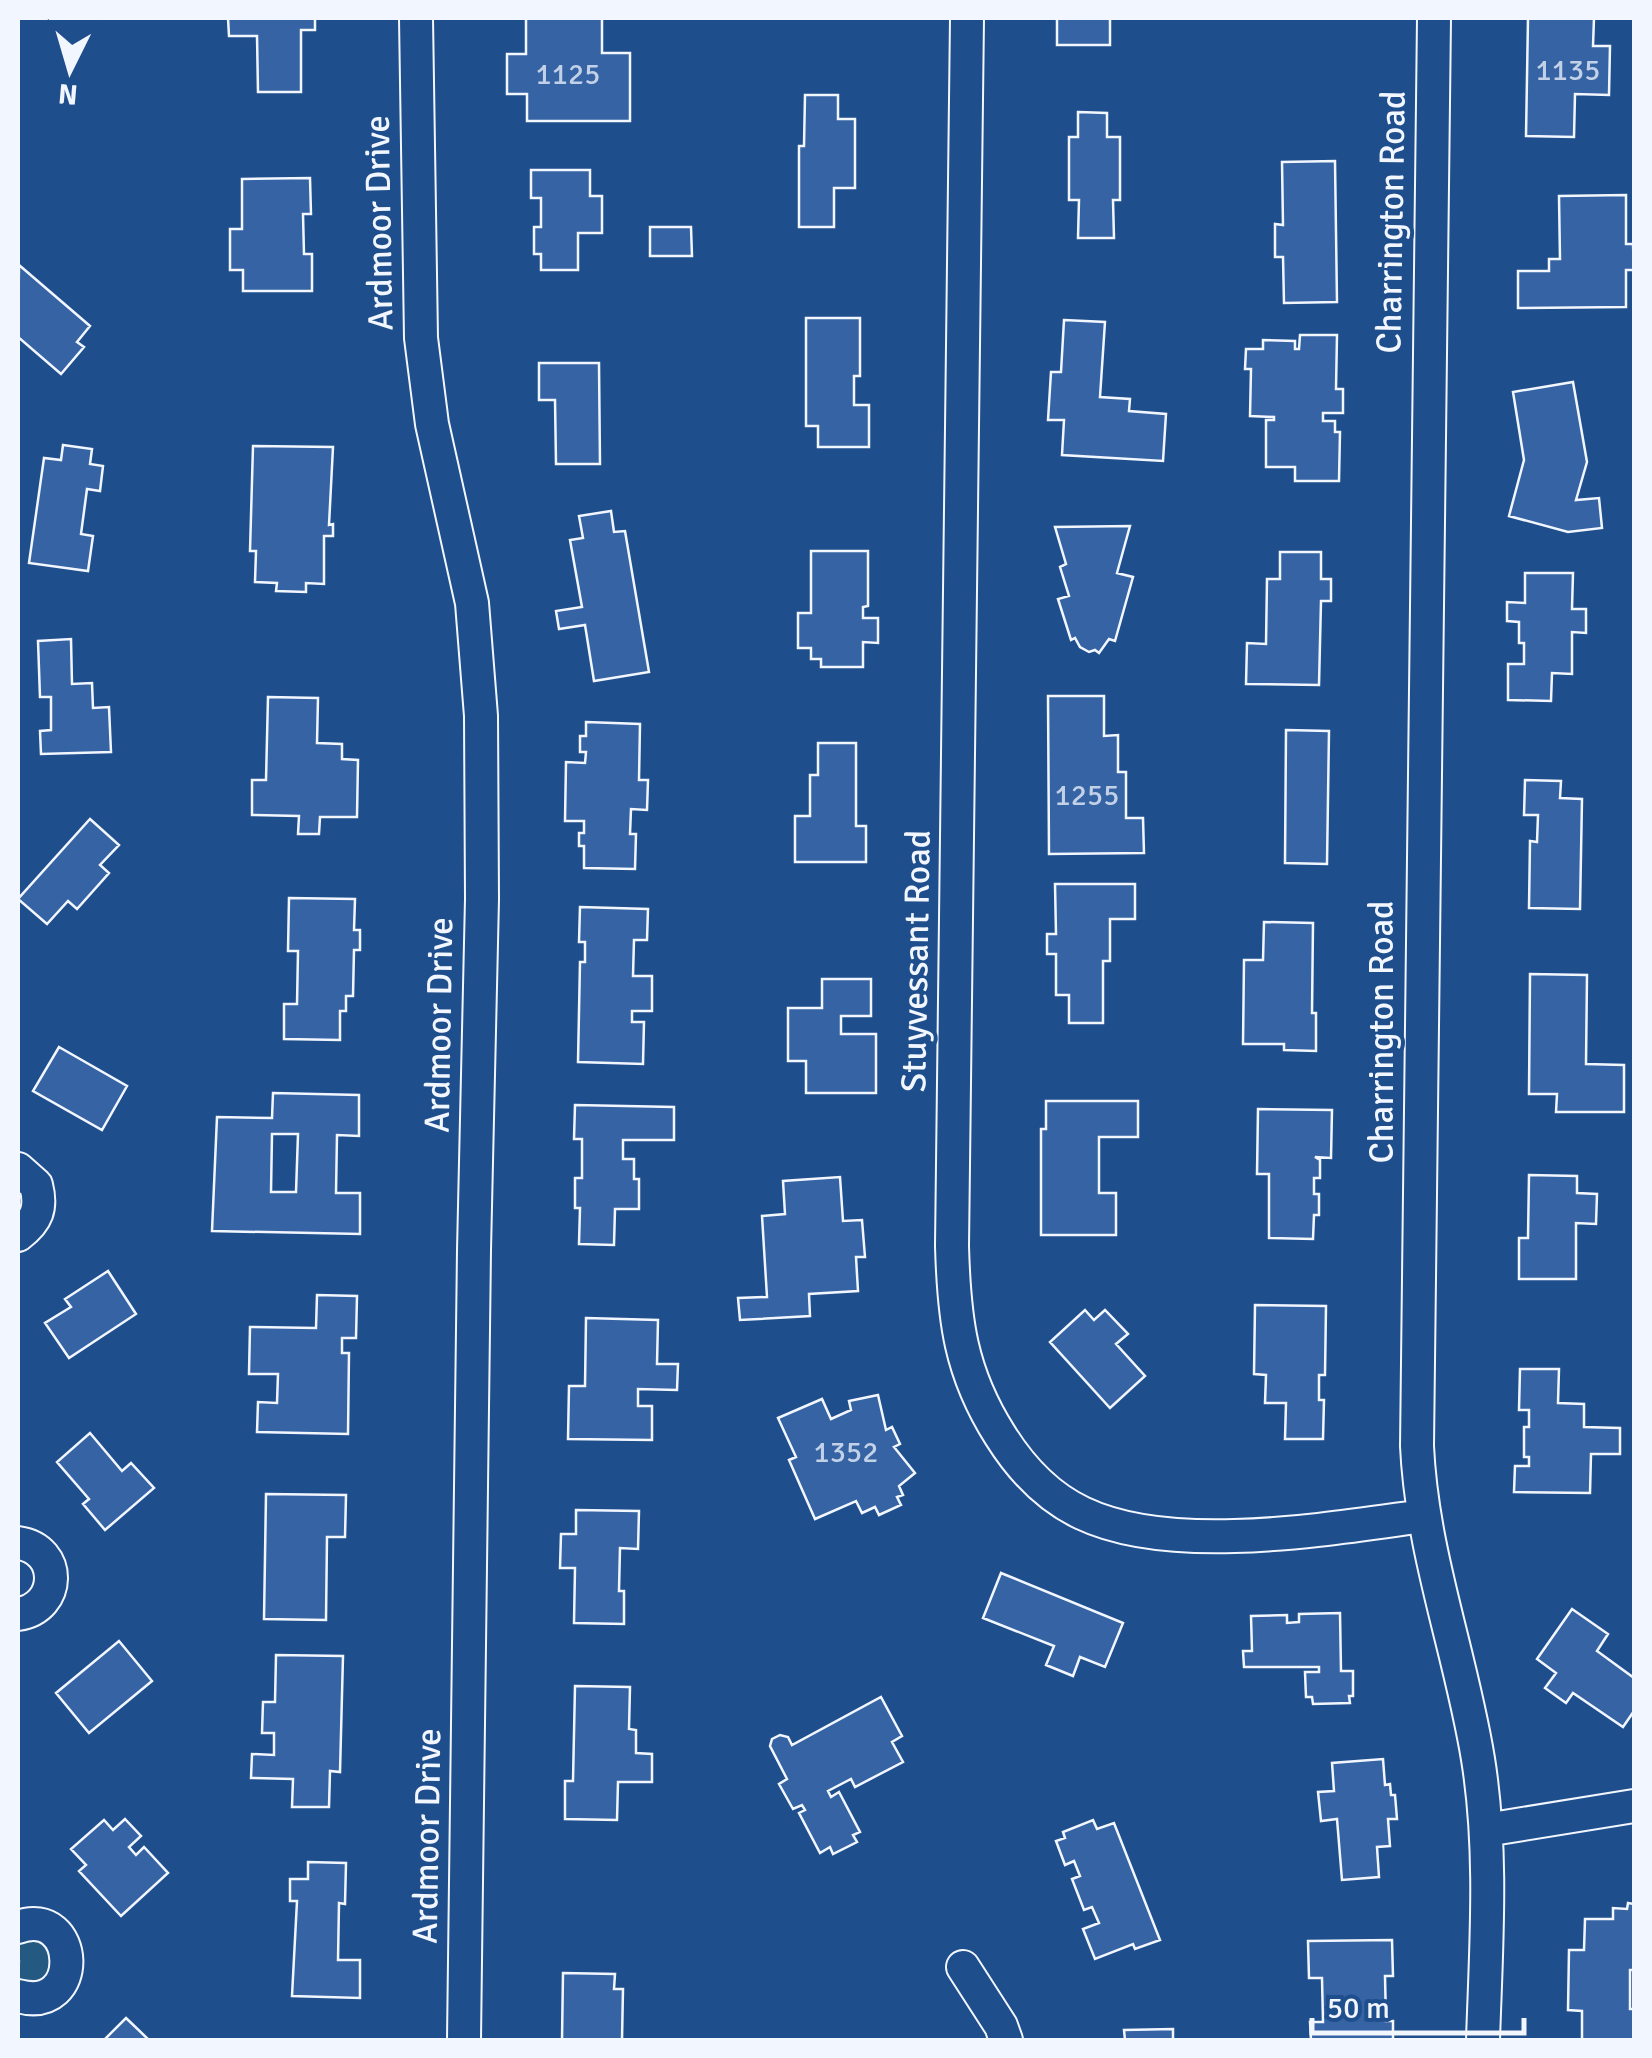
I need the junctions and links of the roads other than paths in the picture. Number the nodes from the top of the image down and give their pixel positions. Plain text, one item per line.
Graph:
1 (416, 18) edge
2 (967, 18) edge
3 (1434, 18) edge
4 (18, 1169) edge
5 (18, 1235) edge
6 (1423, 1516) junction
7 (18, 1543) edge
8 (18, 1614) edge
9 (1634, 1806) edge
10 (1486, 1830) junction
11 (18, 1927) edge
12 (963, 1967) dead end
13 (18, 1996) edge
14 (464, 2040) edge
15 (1006, 2040) edge
16 (1483, 2040) edge

1 - 14 street, Ardmoor Drive
2 - 6 street, Stuyvessant Road
3 - 6 street, Charrington Road
4 - 5 street
6 - 10 street, Charrington Road
7 - 8 street
9 - 10 street
10 - 16 street, Charrington Road
11 - 13 street
12 - 15 street

